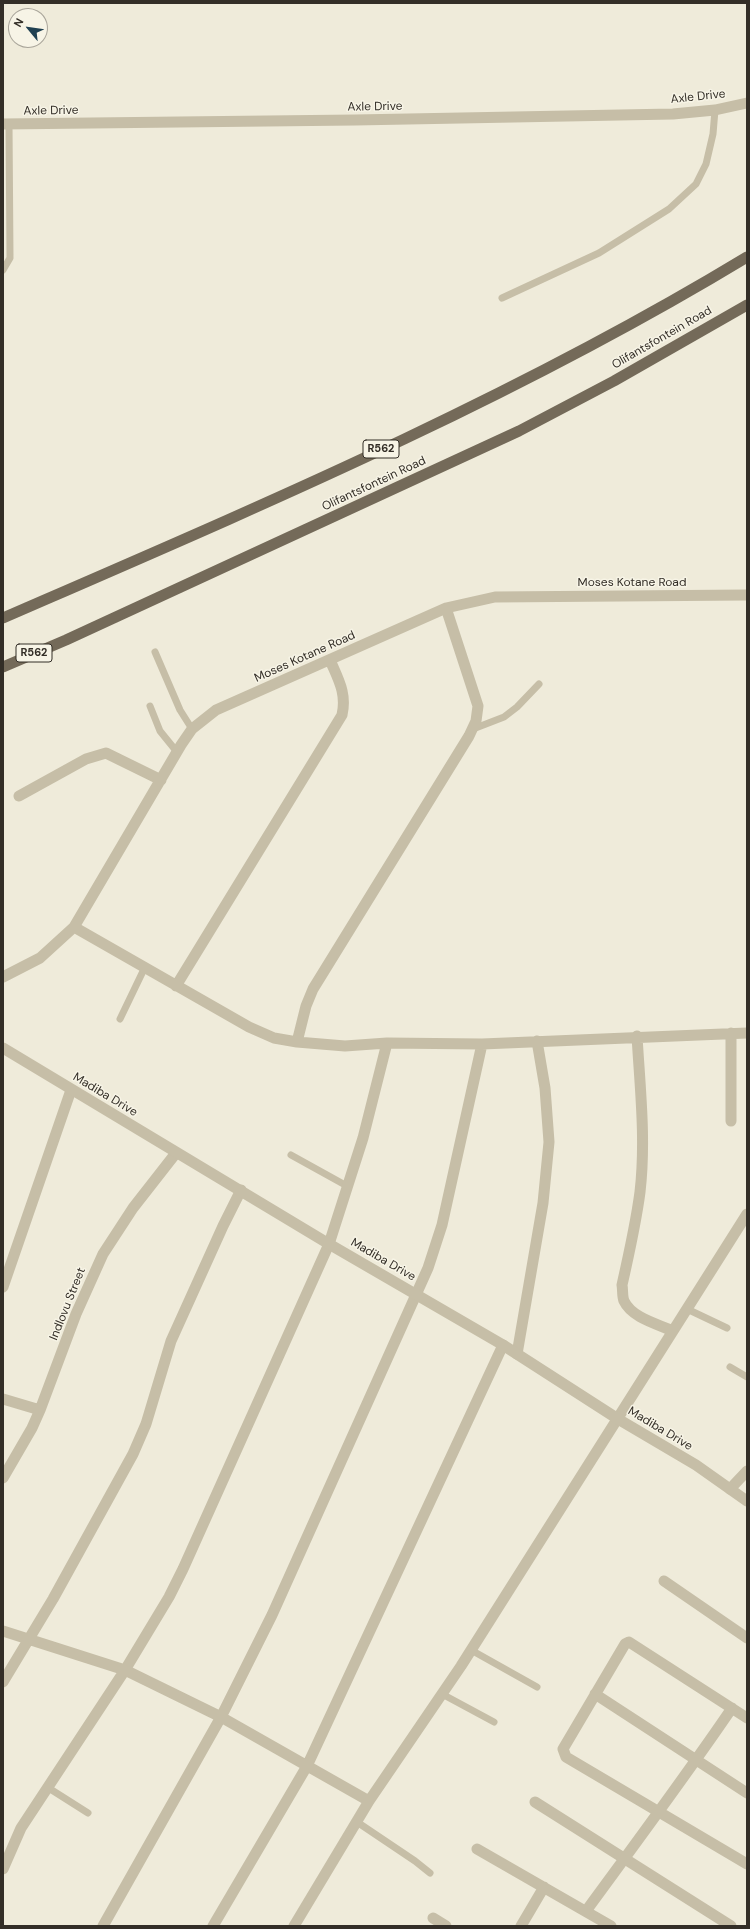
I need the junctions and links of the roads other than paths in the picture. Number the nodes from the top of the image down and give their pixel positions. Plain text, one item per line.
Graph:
1 (747, 103) edge
2 (715, 110) junction
3 (6, 124) edge
4 (747, 257) edge
5 (3, 270) edge
6 (502, 298) dead end
7 (747, 305) edge
8 (747, 595) edge
9 (446, 608) junction
10 (3, 618) edge
11 (155, 652) dead end
12 (330, 660) junction
13 (3, 667) edge
14 (539, 684) dead end
15 (150, 706) dead end
16 (192, 729) junction
17 (473, 729) junction
18 (177, 752) junction
19 (160, 780) junction
20 (19, 796) dead end
21 (74, 927) junction
22 (145, 968) junction
23 (3, 977) edge
24 (176, 986) junction
25 (120, 1019) dead end
26 (731, 1033) junction
27 (747, 1033) edge
28 (637, 1036) junction
29 (537, 1041) junction
30 (297, 1042) junction
31 (387, 1043) junction
32 (482, 1044) junction
33 (3, 1048) edge
34 (71, 1090) junction
35 (731, 1121) dead end
36 (176, 1153) junction
37 (291, 1155) dead end
38 (347, 1186) junction
39 (241, 1190) junction
40 (747, 1214) edge
41 (329, 1244) junction
42 (3, 1287) edge
43 (416, 1294) junction
44 (687, 1309) junction
45 (727, 1328) dead end
46 (673, 1331) junction
47 (503, 1345) junction
48 (517, 1354) junction
49 (730, 1367) dead end
50 (747, 1377) edge
51 (3, 1399) edge
52 (40, 1410) junction
53 (618, 1419) junction
54 (747, 1471) edge
55 (3, 1478) edge
56 (730, 1489) junction
57 (747, 1501) edge
58 (664, 1581) dead end
59 (3, 1631) edge
60 (747, 1638) edge
61 (29, 1640) junction
62 (471, 1650) junction
63 (125, 1670) junction
64 (3, 1682) edge
65 (537, 1687) dead end
66 (442, 1694) junction
67 (595, 1694) junction
68 (732, 1708) junction
69 (221, 1717) junction
70 (747, 1718) edge
71 (494, 1722) dead end
72 (697, 1759) junction
73 (307, 1766) junction
74 (47, 1787) junction
75 (747, 1792) edge
76 (369, 1801) junction
77 (535, 1802) dead end
78 (659, 1812) junction
79 (88, 1813) dead end
80 (357, 1822) junction
81 (477, 1849) dead end
82 (623, 1859) junction
83 (747, 1864) edge
84 (3, 1869) edge
85 (430, 1873) dead end
86 (544, 1887) junction
87 (586, 1911) junction
88 (433, 1918) dead end
89 (103, 1926) edge
90 (213, 1926) edge
91 (294, 1926) edge
92 (446, 1926) edge
93 (521, 1926) edge
94 (611, 1926) edge
95 (731, 1926) edge

1 - 2 street, Axle Drive
2 - 3 street, Axle Drive
2 - 6 lane
3 - 5 lane
4 - 10 main road, R562
7 - 13 main road, Olifantsfontein Road / R562
8 - 9 street, Moses Kotane Road
9 - 12 street, Moses Kotane Road
9 - 17 street
11 - 16 lane
12 - 16 street, Moses Kotane Road
12 - 24 street
14 - 17 lane
15 - 18 lane
16 - 18 street, Moses Kotane Road
17 - 30 street
18 - 19 street, Moses Kotane Road
19 - 20 street
19 - 21 street, Moses Kotane Road
21 - 22 street
21 - 23 street, Moses Kotane Road
22 - 24 street
22 - 25 lane
24 - 30 street
26 - 27 street
26 - 28 street
26 - 35 street
28 - 29 street
28 - 46 street
29 - 32 street
29 - 48 street
30 - 31 street
31 - 32 street
31 - 38 street
32 - 43 street
33 - 34 street, Madiba Drive
34 - 36 street, Madiba Drive
34 - 42 street
36 - 39 street, Madiba Drive
36 - 52 street, Indlovu Street
37 - 38 lane
38 - 41 street
39 - 41 street, Madiba Drive
39 - 61 street
40 - 44 street
41 - 43 street, Madiba Drive
41 - 63 street
43 - 47 street, Madiba Drive
43 - 69 street
44 - 45 lane
44 - 46 street
46 - 53 street
47 - 48 street, Madiba Drive
47 - 73 street
48 - 53 street, Madiba Drive
49 - 50 lane
51 - 52 street
52 - 55 street, Indlovu Street
53 - 56 street, Madiba Drive
53 - 62 street
54 - 56 street
56 - 57 street, Madiba Drive
58 - 60 street
59 - 61 street
61 - 63 street
61 - 64 street
62 - 65 lane
62 - 66 street
63 - 69 street
63 - 74 street
66 - 71 lane
66 - 76 street
67 - 68 street
67 - 72 street
67 - 78 street
68 - 70 street
68 - 72 street
69 - 73 street
69 - 89 street
72 - 75 street
72 - 78 street
73 - 76 street
73 - 90 street
74 - 79 lane
74 - 84 street
76 - 80 street
77 - 82 street
78 - 82 street
78 - 83 street
80 - 85 lane
80 - 91 street
81 - 86 street
82 - 87 street
82 - 95 street
86 - 87 street
86 - 93 street
87 - 94 street
88 - 92 street

